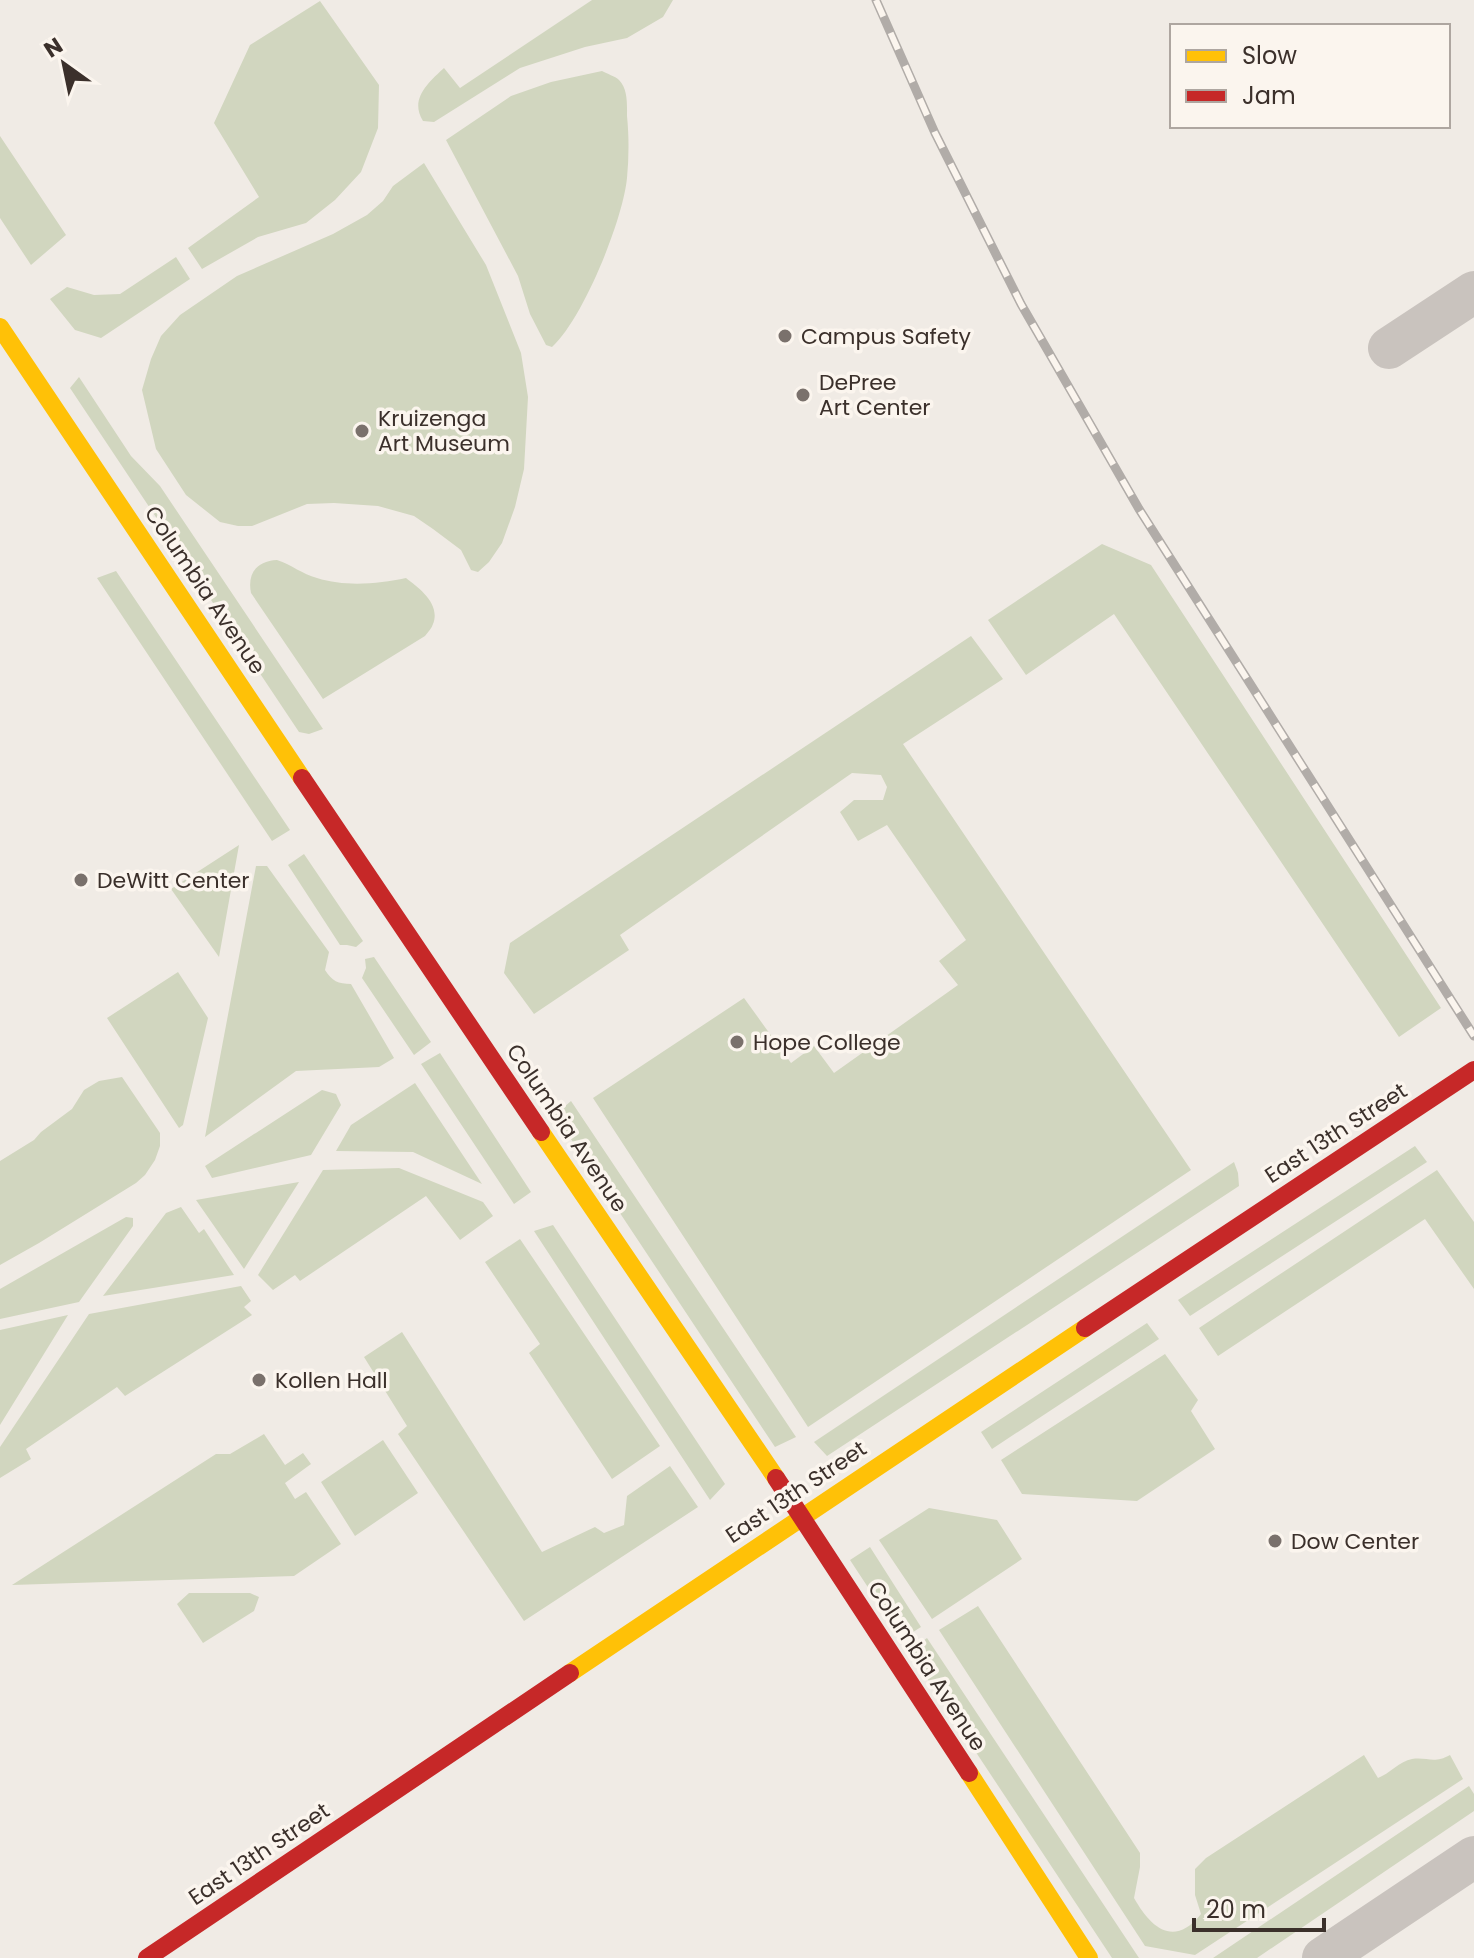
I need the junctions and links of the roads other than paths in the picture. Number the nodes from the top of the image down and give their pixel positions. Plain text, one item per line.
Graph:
1 (1474, 292) edge
2 (0, 327) edge
3 (1389, 348) dead end
4 (1474, 1070) edge
5 (802, 1517) junction
6 (1474, 1857) edge
7 (147, 1958) edge
8 (1089, 1958) edge
9 (1323, 1958) edge

1 - 3 street
2 - 5 street, Columbia Avenue
4 - 5 street, East 13th Street
5 - 7 street, East 13th Street
5 - 8 street, Columbia Avenue
6 - 9 street

